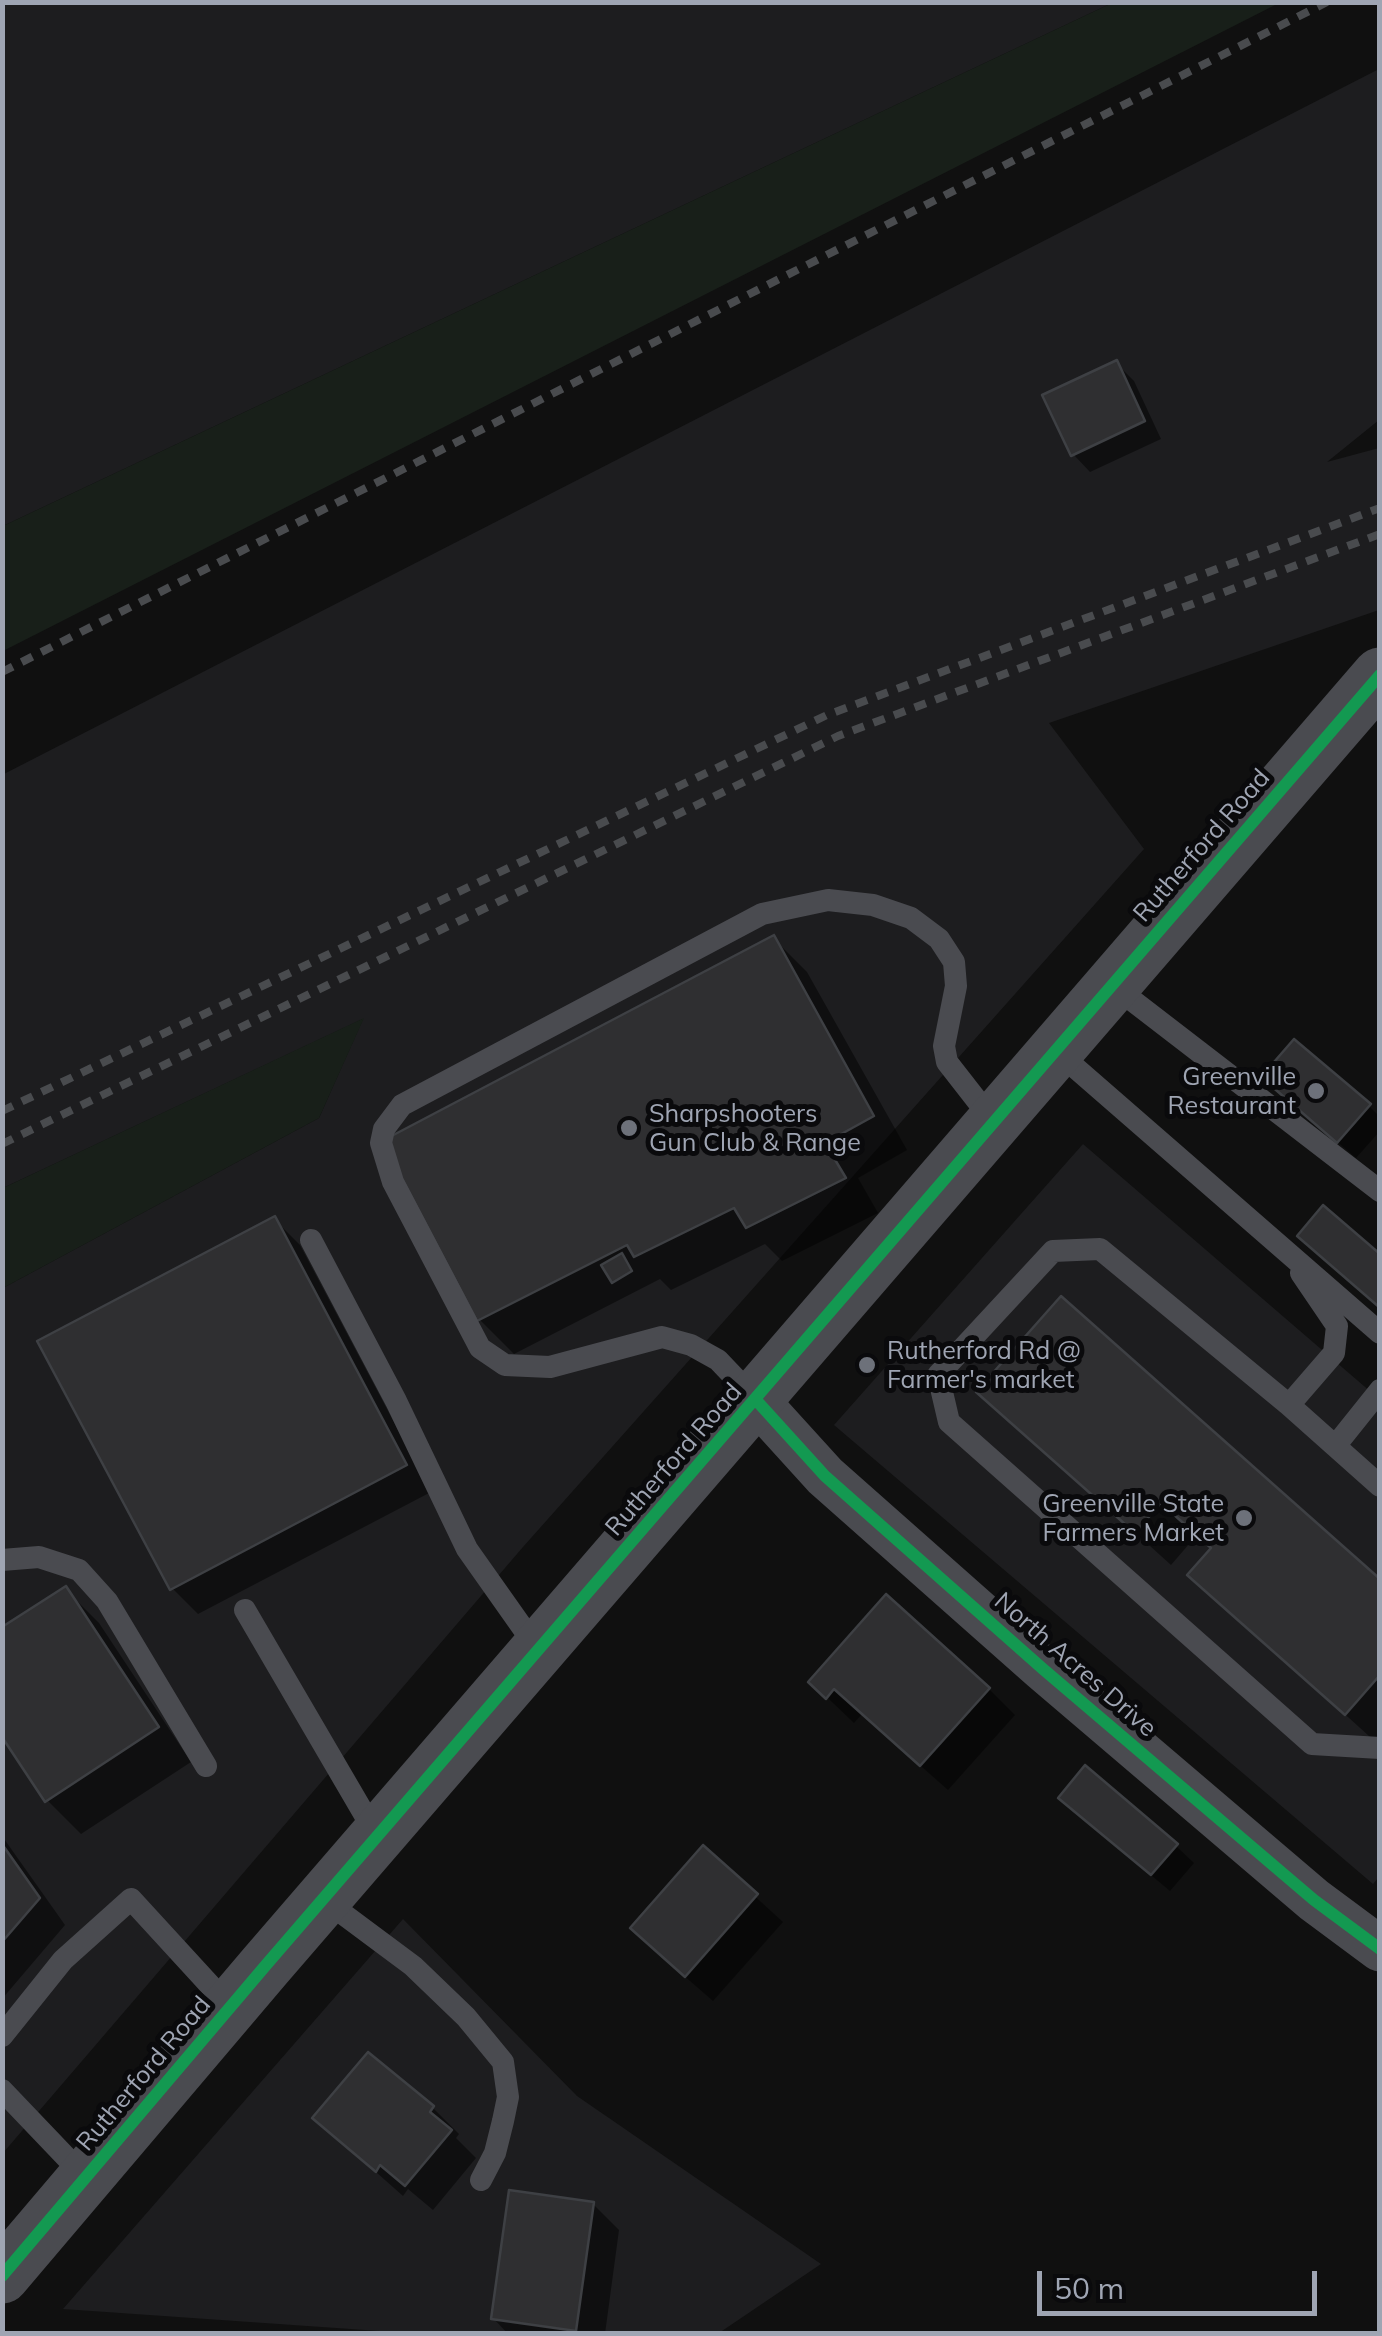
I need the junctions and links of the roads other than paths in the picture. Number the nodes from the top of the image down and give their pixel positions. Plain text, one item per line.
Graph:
1 (1380, 675) edge
2 (1112, 984) junction
3 (1054, 1050) junction
4 (993, 1121) junction
5 (1380, 1191) edge
6 (311, 1240) dead end
7 (1292, 1257) junction
8 (1380, 1333) edge
9 (1380, 1390) edge
10 (756, 1400) junction
11 (1289, 1404) junction
12 (1336, 1445) junction
13 (1380, 1486) edge
14 (2, 1560) edge
15 (245, 1610) dead end
16 (538, 1651) junction
17 (1380, 1748) edge
18 (206, 1766) dead end
19 (378, 1836) junction
20 (323, 1899) junction
21 (1380, 1948) edge
22 (230, 2007) junction
23 (2, 2036) edge
24 (2, 2090) edge
25 (86, 2178) junction
26 (481, 2180) dead end
27 (2, 2276) edge

1 - 2 street, Rutherford Road
2 - 3 street, Rutherford Road
2 - 5 lane
3 - 4 street, Rutherford Road
3 - 7 lane
4 - 10 street, Rutherford Road
4 - 10 lane
6 - 16 lane
7 - 8 lane
7 - 11 lane
9 - 12 lane
10 - 16 street, Rutherford Road
10 - 21 street, North Acres Drive
11 - 12 lane
11 - 17 lane
12 - 13 lane
14 - 18 lane
15 - 19 lane
16 - 19 street, Rutherford Road
19 - 20 street, Rutherford Road
20 - 22 street, Rutherford Road
20 - 26 lane
22 - 23 lane
22 - 25 street, Rutherford Road
24 - 25 lane
25 - 27 street, Rutherford Road

